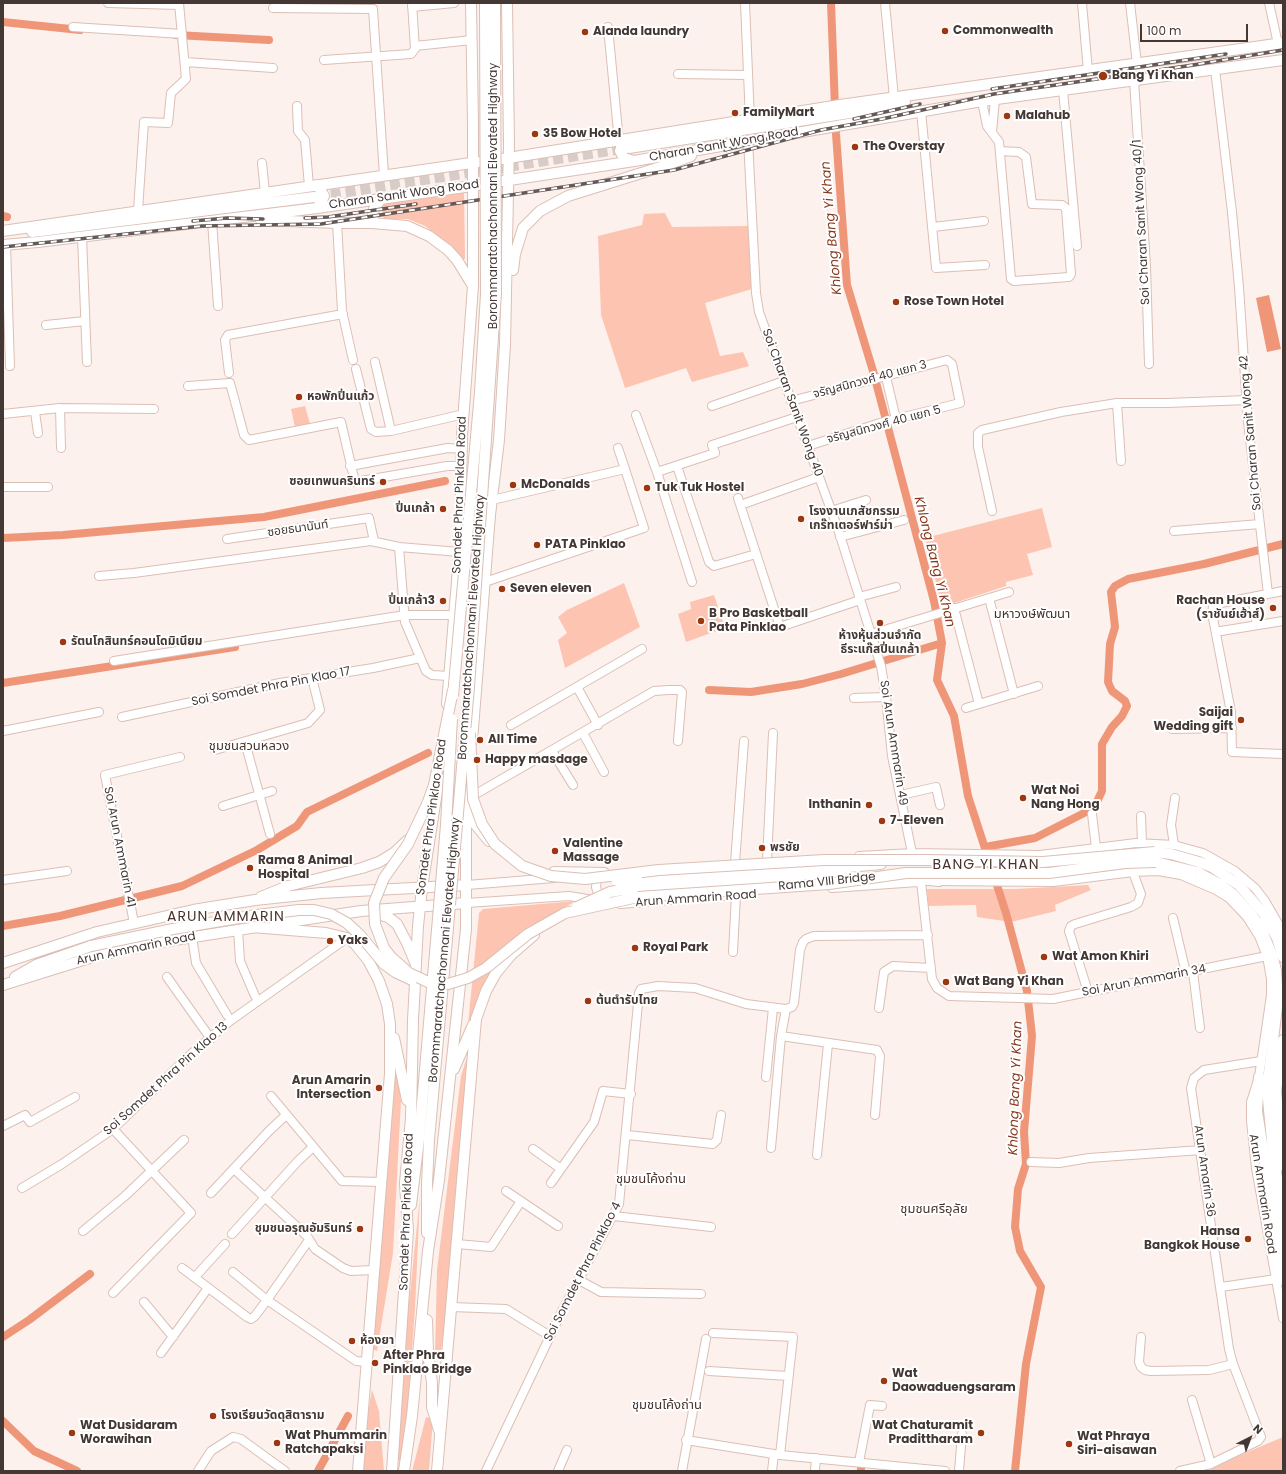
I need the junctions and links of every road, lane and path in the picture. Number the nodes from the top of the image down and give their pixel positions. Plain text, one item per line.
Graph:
1 (108, 3) edge
2 (454, 3) edge
3 (471, 3) edge
4 (480, 3) edge
5 (485, 3) edge
6 (495, 3) edge
7 (499, 3) edge
8 (507, 3) edge
9 (745, 3) edge
10 (884, 3) edge
11 (1082, 3) edge
12 (1130, 3) edge
13 (1269, 3) edge
14 (179, 4) edge
15 (412, 5) edge
16 (273, 8) dead end
17 (73, 27) dead end
18 (608, 27) dead end
19 (182, 34) junction
20 (472, 40) junction
21 (1280, 44) edge
22 (415, 46) junction
23 (377, 57) junction
24 (324, 60) dead end
25 (1282, 60) edge
26 (185, 62) junction
27 (1137, 64) junction
28 (273, 68) dead end
29 (1215, 69) junction
30 (1088, 71) junction
31 (678, 74) dead end
32 (748, 75) junction
33 (508, 77) junction
34 (473, 78) junction
35 (1134, 80) junction
36 (1063, 90) junction
37 (995, 99) junction
38 (982, 100) junction
39 (893, 102) junction
40 (297, 106) dead end
41 (945, 106) junction
42 (921, 111) junction
43 (828, 112) junction
44 (750, 120) junction
45 (508, 125) junction
46 (473, 126) junction
47 (992, 132) junction
48 (748, 140) junction
49 (619, 142) junction
50 (630, 144) junction
51 (709, 148) junction
52 (1000, 151) junction
53 (508, 159) junction
54 (634, 161) junction
55 (262, 162) dead end
56 (473, 163) junction
57 (384, 175) junction
58 (508, 181) junction
59 (312, 186) junction
60 (473, 186) junction
61 (265, 193) junction
62 (314, 197) tunnel mouth
63 (380, 200) junction
64 (318, 208) junction
65 (138, 210) junction
66 (233, 218) junction
67 (212, 221) junction
68 (984, 221) dead end
69 (337, 223) junction
70 (372, 223) junction
71 (933, 228) junction
72 (3, 232) edge
73 (46, 232) junction
74 (82, 237) junction
75 (4, 244) edge
76 (1077, 246) dead end
77 (985, 265) dead end
78 (473, 266) junction
79 (507, 269) junction
80 (473, 286) junction
81 (218, 306) dead end
82 (506, 312) junction
83 (343, 314) junction
84 (85, 321) junction
85 (46, 325) dead end
86 (353, 360) dead end
87 (87, 362) dead end
88 (375, 362) dead end
89 (1149, 364) dead end
90 (10, 366) dead end
91 (356, 369) dead end
92 (229, 373) dead end
93 (882, 378) junction
94 (784, 381) junction
95 (188, 386) dead end
96 (1248, 400) junction
97 (791, 401) junction
98 (960, 403) joint
99 (1117, 403) junction
100 (712, 406) dead end
101 (60, 408) junction
102 (154, 409) dead end
103 (35, 412) junction
104 (3, 414) edge
105 (464, 414) junction
106 (636, 415) dead end
107 (797, 417) junction
108 (893, 420) junction
109 (391, 431) junction
110 (38, 433) dead end
111 (808, 446) junction
112 (61, 448) dead end
113 (618, 448) dead end
114 (462, 449) junction
115 (1121, 461) dead end
116 (350, 466) junction
117 (461, 466) junction
118 (677, 466) junction
119 (625, 469) junction
120 (657, 472) junction
121 (819, 477) junction
122 (3, 487) edge
123 (48, 487) dead end
124 (738, 498) dead end
125 (492, 500) junction
126 (866, 500) dead end
127 (746, 503) dead end
128 (831, 511) junction
129 (992, 511) dead end
130 (490, 515) junction
131 (904, 520) dead end
132 (1260, 524) junction
133 (1174, 531) dead end
134 (840, 537) junction
135 (227, 540) dead end
136 (374, 541) junction
137 (399, 547) junction
138 (460, 548) junction
139 (756, 554) junction
140 (99, 576) dead end
141 (485, 582) junction
142 (692, 582) dead end
143 (896, 587) dead end
144 (1283, 591) edge
145 (1009, 592) dead end
146 (1268, 594) junction
147 (1252, 597) junction
148 (989, 598) junction
149 (860, 599) junction
150 (954, 608) junction
151 (405, 615) junction
152 (454, 615) junction
153 (1283, 621) edge
154 (1257, 625) junction
155 (1221, 631) dead end
156 (871, 634) junction
157 (642, 649) dead end
158 (420, 658) junction
159 (878, 658) joint
160 (114, 661) dead end
161 (449, 676) junction
162 (312, 678) junction
163 (1038, 686) dead end
164 (469, 687) junction
165 (577, 687) junction
166 (453, 690) junction
167 (1014, 694) junction
168 (886, 697) junction
169 (854, 698) dead end
170 (979, 704) junction
171 (966, 708) dead end
172 (99, 712) dead end
173 (122, 717) dead end
174 (511, 725) dead end
175 (598, 725) junction
176 (1232, 728) junction
177 (1172, 729) dead end
178 (3, 730) edge
179 (583, 733) junction
180 (773, 733) dead end
181 (678, 741) dead end
182 (744, 741) dead end
183 (245, 742) junction
184 (215, 750) dead end
185 (552, 751) junction
186 (1283, 754) edge
187 (180, 757) dead end
188 (442, 759) junction
189 (470, 762) junction
190 (604, 772) dead end
191 (573, 785) dead end
192 (272, 791) dead end
193 (901, 795) junction
194 (259, 796) junction
195 (1175, 798) dead end
196 (466, 800) junction
197 (436, 802) junction
198 (940, 805) dead end
199 (223, 806) dead end
200 (466, 813) junction
201 (1092, 814) dead end
202 (1141, 816) dead end
203 (270, 834) dead end
204 (1142, 843) junction
205 (1174, 845) junction
206 (1096, 848) junction
207 (912, 853) junction
208 (946, 854) junction
209 (767, 861) junction
210 (735, 863) junction
211 (67, 871) dead end
212 (1134, 872) junction
213 (827, 873) junction
214 (604, 874) junction
215 (585, 879) junction
216 (3, 880) edge
217 (939, 881) junction
218 (920, 882) junction
219 (467, 886) junction
220 (422, 888) junction
221 (736, 895) junction
222 (255, 900) junction
223 (606, 902) junction
224 (467, 903) junction
225 (625, 904) junction
226 (420, 907) junction
227 (361, 911) junction
228 (565, 913) junction
229 (1174, 918) dead end
230 (134, 923) junction
231 (252, 927) junction
232 (238, 929) junction
233 (1283, 932) edge
234 (928, 934) junction
235 (192, 936) junction
236 (347, 938) junction
237 (733, 952) dead end
238 (1267, 956) junction
239 (1283, 957) edge
240 (3, 963) edge
241 (416, 966) junction
242 (931, 968) junction
243 (1189, 973) junction
244 (167, 977) dead end
245 (428, 982) junction
246 (3, 984) edge
247 (1088, 992) junction
248 (255, 996) dead end
249 (773, 1008) junction
250 (879, 1008) dead end
251 (786, 1009) junction
252 (227, 1015) dead end
253 (476, 1019) junction
254 (434, 1023) junction
255 (390, 1024) junction
256 (1200, 1028) dead end
257 (781, 1036) junction
258 (211, 1039) junction
259 (1283, 1040) edge
260 (828, 1044) junction
261 (1261, 1061) junction
262 (1260, 1074) junction
263 (766, 1077) dead end
264 (449, 1078) junction
265 (630, 1094) junction
266 (271, 1096) dead end
267 (75, 1097) dead end
268 (286, 1115) junction
269 (721, 1115) dead end
270 (874, 1115) dead end
271 (411, 1118) junction
272 (3, 1126) edge
273 (113, 1129) junction
274 (627, 1135) junction
275 (184, 1140) dead end
276 (313, 1147) junction
277 (771, 1148) dead end
278 (533, 1149) dead end
279 (1201, 1150) junction
280 (817, 1155) dead end
281 (1031, 1162) dead end
282 (1283, 1166) edge
283 (234, 1168) junction
284 (561, 1169) junction
285 (153, 1171) junction
286 (382, 1182) junction
287 (551, 1184) dead end
288 (22, 1188) dead end
289 (506, 1191) dead end
290 (211, 1193) dead end
291 (266, 1197) junction
292 (521, 1201) junction
293 (614, 1216) junction
294 (1283, 1219) edge
295 (558, 1226) dead end
296 (711, 1227) dead end
297 (83, 1230) dead end
298 (408, 1231) junction
299 (232, 1234) dead end
300 (308, 1240) junction
301 (225, 1244) dead end
302 (457, 1244) junction
303 (1283, 1247) edge
304 (428, 1251) junction
305 (182, 1268) dead end
306 (374, 1270) junction
307 (233, 1272) dead end
308 (195, 1277) junction
309 (1279, 1279) edge
310 (579, 1280) junction
311 (1221, 1287) junction
312 (208, 1288) junction
313 (425, 1291) junction
314 (113, 1294) dead end
315 (701, 1294) dead end
316 (267, 1300) junction
317 (144, 1302) dead end
318 (451, 1307) junction
319 (1283, 1318) edge
320 (713, 1333) dead end
321 (550, 1336) junction
322 (173, 1337) junction
323 (1141, 1337) dead end
324 (706, 1339) dead end
325 (161, 1353) dead end
326 (367, 1362) junction
327 (1233, 1364) junction
328 (709, 1371) dead end
329 (788, 1376) junction
330 (1192, 1400) dead end
331 (882, 1406) dead end
332 (440, 1432) junction
333 (962, 1434) dead end
334 (686, 1440) junction
335 (567, 1450) dead end
336 (777, 1455) junction
337 (816, 1458) junction
338 (859, 1462) junction
339 (1211, 1464) junction
340 (198, 1471) edge
341 (285, 1471) edge
342 (358, 1471) edge
343 (392, 1471) edge
344 (404, 1471) edge
345 (437, 1471) edge
346 (486, 1471) edge
347 (558, 1471) edge
348 (682, 1471) edge
349 (772, 1471) edge
350 (815, 1471) edge
351 (945, 1471) edge
352 (959, 1471) edge
353 (1180, 1471) edge

1 - 14 street
2 - 15 street
3 - 20 main road, Somdet Phra Pinklao Road
4 - 138 main road
5 - 166 main road, Borommaratchachonnani Elevated Highway, bridge
6 - 164 main road, Borommaratchachonnani Elevated Highway, bridge
7 - 130 main road
8 - 33 main road, Somdet Phra Pinklao Road
9 - 32 street
10 - 39 street
11 - 30 street
12 - 27 street
13 - 21 street
14 - 19 street
15 - 22 street
16 - 23 street
17 - 19 street
18 - 49 street
19 - 26 street
20 - 22 street
20 - 34 main road, Somdet Phra Pinklao Road
21 - 25 main road
21 - 27 main road, Charan Sanit Wong Road
22 - 23 street
23 - 24 street
23 - 57 street
25 - 29 main road, Charan Sanit Wong Road
26 - 28 street
26 - 65 street
27 - 30 main road, Charan Sanit Wong Road
29 - 35 main road, Charan Sanit Wong Road
29 - 96 street, Soi Charan Sanit Wong 42
30 - 39 main road, Charan Sanit Wong Road
31 - 32 street
32 - 44 street
33 - 34 main road
33 - 45 main road, Somdet Phra Pinklao Road
34 - 46 main road, Somdet Phra Pinklao Road
35 - 36 main road, Charan Sanit Wong Road
35 - 89 street, Soi Charan Sanit Wong 40/1
36 - 37 main road, Charan Sanit Wong Road
36 - 76 street
37 - 38 main road, Charan Sanit Wong Road
37 - 47 street
38 - 41 main road, Charan Sanit Wong Road
38 - 47 street
39 - 41 main road, Charan Sanit Wong Road
39 - 43 main road, Charan Sanit Wong Road
40 - 59 street
41 - 42 main road, Charan Sanit Wong Road
42 - 48 main road, Charan Sanit Wong Road
42 - 71 street
43 - 44 main road, Charan Sanit Wong Road
43 - 50 main road, Charan Sanit Wong Road
44 - 50 main road, Charan Sanit Wong Road
45 - 46 main road
45 - 53 main road, Somdet Phra Pinklao Road
46 - 56 main road, Somdet Phra Pinklao Road
47 - 52 street
48 - 51 main road, Charan Sanit Wong Road
48 - 94 street, Soi Charan Sanit Wong 40
49 - 50 main road, Charan Sanit Wong Road
49 - 53 main road, Charan Sanit Wong Road
50 - 54 main road
51 - 54 main road, Charan Sanit Wong Road
51 - 82 main road
52 - 52 street
53 - 56 main road, Charan Sanit Wong Road
53 - 58 main road, Somdet Phra Pinklao Road
54 - 58 main road, Charan Sanit Wong Road
55 - 61 street
56 - 57 main road, Charan Sanit Wong Road
56 - 60 main road, Somdet Phra Pinklao Road
57 - 59 main road, Charan Sanit Wong Road
58 - 60 main road, Charan Sanit Wong Road
58 - 79 main road, Somdet Phra Pinklao Road
59 - 61 main road, Charan Sanit Wong Road
59 - 64 main road
60 - 63 main road, Charan Sanit Wong Road
60 - 78 main road, Somdet Phra Pinklao Road
61 - 65 main road, Charan Sanit Wong Road
62 - 73 main road, Charan Sanit Wong Road
63 - 64 main road, Charan Sanit Wong Road
63 - 70 main road
64 - 66 main road, Charan Sanit Wong Road
65 - 72 main road, Charan Sanit Wong Road
66 - 67 main road, Charan Sanit Wong Road
66 - 69 main road
67 - 74 main road, Charan Sanit Wong Road
67 - 81 street
68 - 71 street
69 - 70 main road
69 - 83 street
70 - 80 main road
71 - 77 street
72 - 73 main road, Charan Sanit Wong Road
73 - 75 main road, Charan Sanit Wong Road
74 - 75 main road, Charan Sanit Wong Road
74 - 84 street
75 - 90 street
78 - 79 main road
78 - 80 main road, Somdet Phra Pinklao Road
79 - 82 main road, Somdet Phra Pinklao Road
80 - 105 main road, Somdet Phra Pinklao Road
82 - 125 main road, Somdet Phra Pinklao Road
83 - 86 street
83 - 92 street
84 - 85 street
84 - 87 street
88 - 109 street
91 - 109 street
93 - 97 street, จรัญสนิทวงศ์ 40 แยก 3
93 - 98 street, จรัญสนิทวงศ์ 40 แยก 3
93 - 108 street
94 - 97 street, Soi Charan Sanit Wong 40
94 - 100 street
95 - 116 street
96 - 99 street
96 - 132 street, Soi Charan Sanit Wong 42
97 - 107 street, Soi Charan Sanit Wong 40
98 - 108 street, จรัญสนิทวงศ์ 40 แยก 5
99 - 115 street
99 - 129 street
101 - 102 street
101 - 103 street
101 - 112 street
103 - 104 street
103 - 110 street
105 - 109 street
105 - 114 main road, Somdet Phra Pinklao Road
106 - 120 street
107 - 111 street, Soi Charan Sanit Wong 40
107 - 118 street
108 - 111 street, จรัญสนิทวงศ์ 40 แยก 5
111 - 121 street, Soi Charan Sanit Wong 40
113 - 119 street
114 - 116 street
114 - 117 main road, Somdet Phra Pinklao Road
116 - 117 street
117 - 138 main road, Somdet Phra Pinklao Road
118 - 120 street
118 - 139 street
119 - 125 street
119 - 141 street
120 - 142 street
121 - 127 street
121 - 128 street, Soi Charan Sanit Wong 40
122 - 123 street
124 - 139 street
125 - 130 main road, Somdet Phra Pinklao Road
126 - 128 street
128 - 134 street, Soi Charan Sanit Wong 40
130 - 141 main road, Somdet Phra Pinklao Road
131 - 134 street
132 - 133 street
132 - 146 street, Soi Charan Sanit Wong 42
134 - 149 street, Soi Charan Sanit Wong 40
135 - 136 street, ซอยธนานันท์
136 - 137 street
136 - 140 street
137 - 138 street
137 - 151 street
138 - 152 main road, Somdet Phra Pinklao Road
139 - 149 street
141 - 189 main road, Somdet Phra Pinklao Road
143 - 149 street
144 - 146 street
145 - 148 street
146 - 147 street
147 - 154 street
147 - 176 street
148 - 150 street
148 - 167 street
149 - 156 street, Soi Charan Sanit Wong 40
150 - 156 street
150 - 170 street
151 - 152 street
151 - 158 street
151 - 160 street
152 - 161 main road, Somdet Phra Pinklao Road
153 - 154 street
154 - 155 street
156 - 159 street, Soi Charan Sanit Wong 40
157 - 165 street
158 - 161 street
158 - 162 street, Soi Somdet Phra Pin Klao 17
159 - 168 street, Soi Arun Ammarin 49
161 - 188 main road, Somdet Phra Pinklao Road
162 - 173 street, Soi Somdet Phra Pin Klao 17
162 - 183 street
163 - 167 street
164 - 215 main road, Rama VIII Bridge, bridge
164 - 254 main road, Borommaratchachonnani Elevated Highway, bridge
165 - 174 street
165 - 175 street
166 - 245 main road, Rama VIII Bridge, bridge
166 - 254 main road, Borommaratchachonnani Elevated Highway, bridge
167 - 170 street
168 - 169 street
168 - 193 street, Soi Arun Ammarin 49
170 - 171 street
172 - 178 street
175 - 179 street
175 - 181 street
176 - 177 street
176 - 186 street
179 - 185 street
179 - 190 street
180 - 209 street
182 - 210 street
183 - 184 street
183 - 194 street
185 - 191 street
185 - 196 street
187 - 230 street, Soi Arun Ammarin 41
188 - 189 main road
188 - 197 main road, Somdet Phra Pinklao Road
189 - 196 main road, Somdet Phra Pinklao Road
192 - 194 street
193 - 198 street
193 - 207 street, Soi Arun Ammarin 49
194 - 199 street
194 - 203 street
195 - 205 street
196 - 200 main road, Somdet Phra Pinklao Road
197 - 220 main road, Somdet Phra Pinklao Road
197 - 222 main road
200 - 214 main road
200 - 219 main road, Somdet Phra Pinklao Road
201 - 206 street
202 - 204 street
204 - 205 street, Arun Ammarin Road
204 - 206 street, Arun Ammarin Road
205 - 233 street, Arun Ammarin Road
206 - 208 street, Arun Ammarin Road
207 - 208 street, Arun Ammarin Road
207 - 209 street, Arun Ammarin Road
208 - 213 main road
209 - 210 street, Arun Ammarin Road
210 - 214 street, Arun Ammarin Road
211 - 216 street
212 - 217 street, Arun Ammarin Road
212 - 238 street, Arun Ammarin Road
212 - 247 street
213 - 215 main road, bridge
213 - 217 main road
213 - 228 main road, bridge
214 - 219 street, Arun Ammarin Road
214 - 223 street
215 - 239 main road, Rama VIII Bridge, bridge
217 - 218 street, Arun Ammarin Road
218 - 221 street, Arun Ammarin Road
218 - 234 street
219 - 220 main road, Arun Ammarin Road
219 - 224 main road, Somdet Phra Pinklao Road
220 - 222 main road, Arun Ammarin Road
220 - 226 main road, Somdet Phra Pinklao Road
221 - 225 street, Arun Ammarin Road
221 - 237 street
222 - 230 main road, Arun Ammarin Road
223 - 224 street, Arun Ammarin Road
223 - 225 street, Arun Ammarin Road
224 - 226 main road, Arun Ammarin Road
224 - 264 main road, Somdet Phra Pinklao Road
225 - 253 main road
226 - 227 main road, Arun Ammarin Road
226 - 241 main road, Somdet Phra Pinklao Road
227 - 231 main road, Arun Ammarin Road
227 - 241 main road
228 - 245 main road, Rama VIII Bridge, bridge
228 - 294 main road, Rama VIII Bridge, bridge
229 - 243 street
230 - 240 main road, Arun Ammarin Road
231 - 232 main road, Arun Ammarin Road
231 - 236 main road, Somdet Phra Pinklao Road
232 - 235 main road, Arun Ammarin Road
232 - 248 street
234 - 242 street
234 - 251 street
235 - 246 main road, Arun Ammarin Road
235 - 252 street
236 - 255 main road, Somdet Phra Pinklao Road
236 - 258 street, Soi Somdet Phra Pin Klao 13
238 - 243 street, Soi Arun Ammarin 34
238 - 261 street, Arun Ammarin Road
241 - 271 main road, Somdet Phra Pinklao Road
242 - 247 street, Soi Arun Ammarin 34
242 - 250 street
243 - 247 street, Soi Arun Ammarin 34
243 - 256 street
244 - 258 street
245 - 246 main road, bridge
249 - 251 street
249 - 263 street
249 - 265 street, Soi Somdet Phra Pinklao 4
251 - 257 street
253 - 264 main road
253 - 302 main road
254 - 298 main road, Borommaratchachonnani Elevated Highway
254 - 304 main road, Borommaratchachonnani Elevated Highway
255 - 271 main road
255 - 286 main road, Somdet Phra Pinklao Road
257 - 260 street
257 - 277 street
258 - 273 street, Soi Somdet Phra Pin Klao 13
259 - 282 main road
260 - 270 street
260 - 280 street
261 - 262 street, Arun Ammarin Road
261 - 279 street, Arun Amarin 36
262 - 303 street, Arun Ammarin Road
262 - 309 main road
262 - 309 street, Arun Ammarin Road
264 - 304 main road, Somdet Phra Pinklao Road
265 - 274 street, Soi Somdet Phra Pinklao 4
265 - 284 street
266 - 268 street
267 - 272 street
268 - 276 street
268 - 283 street
269 - 274 street
271 - 298 main road, Somdet Phra Pinklao Road
273 - 285 street
273 - 288 street, Soi Somdet Phra Pin Klao 13
274 - 293 street, Soi Somdet Phra Pinklao 4
275 - 285 street
276 - 286 street
276 - 291 street
278 - 284 street
279 - 281 street
279 - 311 street, Arun Amarin 36
283 - 290 street
283 - 291 street
284 - 287 street
285 - 297 street
285 - 314 street
286 - 306 main road, Somdet Phra Pinklao Road
289 - 292 street
291 - 299 street
291 - 300 street
292 - 295 street
292 - 302 street
293 - 296 street
293 - 310 street, Soi Somdet Phra Pinklao 4
298 - 343 main road, Somdet Phra Pinklao Road
300 - 306 street
300 - 316 street
301 - 308 street
302 - 318 main road
304 - 313 main road, Somdet Phra Pinklao Road
305 - 308 street
306 - 326 main road, Somdet Phra Pinklao Road
307 - 316 street
308 - 312 street
309 - 311 street
309 - 319 street, Arun Ammarin Road
310 - 315 street
310 - 321 street, Soi Somdet Phra Pinklao 4
311 - 327 street, Arun Amarin 36
312 - 316 street
312 - 322 street
313 - 332 main road
313 - 344 main road, Somdet Phra Pinklao Road
316 - 326 street
317 - 322 street
318 - 321 street
318 - 332 main road
320 - 329 street
321 - 346 street, Soi Somdet Phra Pinklao 4
322 - 325 street
323 - 327 street
324 - 334 street
326 - 342 main road, Somdet Phra Pinklao Road
327 - 339 street, Arun Amarin 36
328 - 329 street
329 - 336 street
330 - 339 street
331 - 338 street
332 - 345 main road
333 - 352 street
334 - 336 street
334 - 348 street
335 - 347 street
336 - 337 street
336 - 349 street
337 - 338 street
337 - 350 street
338 - 351 street
339 - 353 street
340 - 341 street

